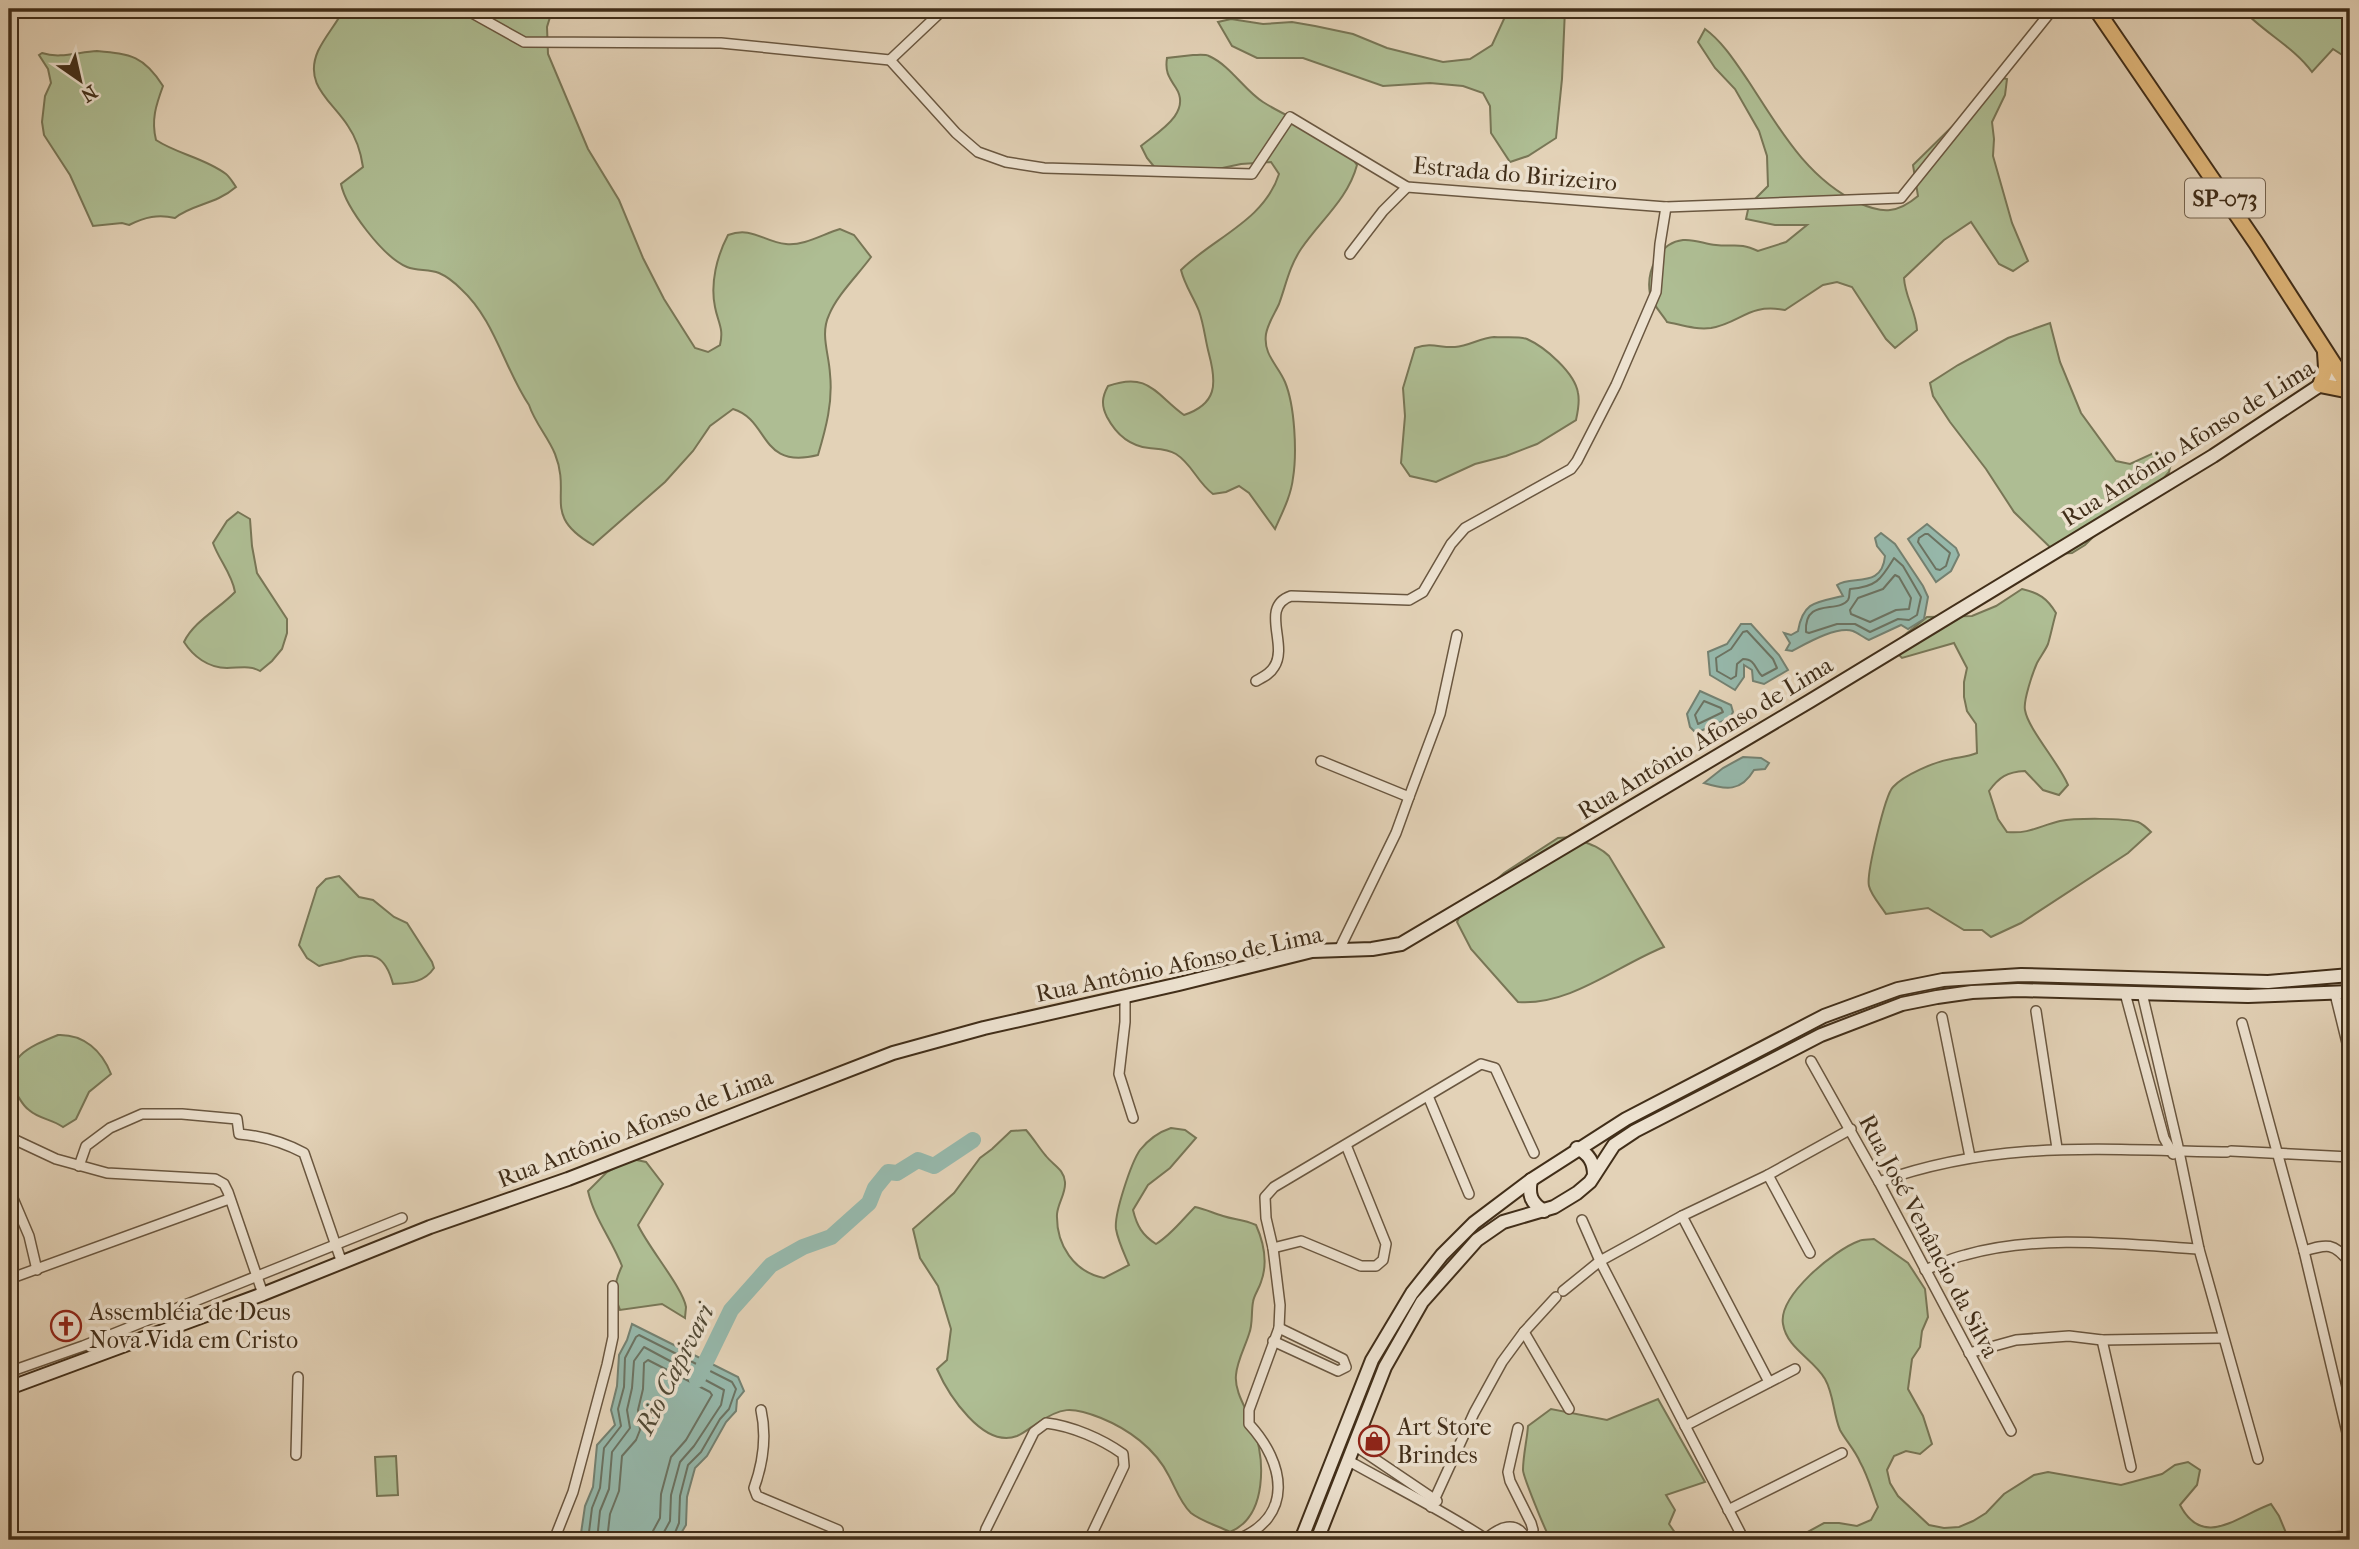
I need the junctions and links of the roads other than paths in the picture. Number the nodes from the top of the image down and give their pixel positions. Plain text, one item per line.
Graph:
1 (465, 9) edge
2 (944, 9) edge
3 (2053, 9) edge
4 (2096, 9) edge
5 (890, 60) junction
6 (1407, 187) junction
7 (1666, 207) junction
8 (1350, 254) dead end
9 (2324, 349) junction
10 (2345, 372) edge
11 (2320, 385) junction
12 (2350, 390) edge
13 (1457, 635) dead end
14 (1256, 681) dead end
15 (1321, 761) dead end
16 (1409, 797) junction
17 (1339, 950) junction
18 (2350, 975) edge
19 (2125, 993) junction
20 (2142, 993) junction
21 (2335, 994) junction
22 (2350, 994) edge
23 (1125, 997) junction
24 (2036, 1011) dead end
25 (1941, 1017) dead end
26 (2242, 1023) dead end
27 (2350, 1055) edge
28 (1811, 1061) dead end
29 (1428, 1096) junction
30 (1133, 1118) dead end
31 (1850, 1129) junction
32 (9, 1137) edge
33 (1346, 1145) junction
34 (1577, 1148) junction
35 (2057, 1148) junction
36 (2175, 1151) junction
37 (1534, 1153) dead end
38 (2277, 1154) junction
39 (2350, 1156) edge
40 (1970, 1157) junction
41 (79, 1166) junction
42 (1594, 1175) junction
43 (1768, 1175) junction
44 (1531, 1180) junction
45 (1879, 1182) junction
46 (9, 1189) edge
47 (1469, 1194) dead end
48 (229, 1199) junction
49 (1544, 1211) junction
50 (1682, 1216) junction
51 (402, 1218) dead end
52 (1582, 1220) dead end
53 (337, 1245) junction
54 (1273, 1248) junction
55 (2199, 1249) junction
56 (2304, 1251) junction
57 (1810, 1253) dead end
58 (1600, 1261) junction
59 (342, 1263) junction
60 (2350, 1263) edge
61 (37, 1270) junction
62 (1925, 1270) junction
63 (257, 1277) junction
64 (9, 1279) edge
65 (612, 1286) dead end
66 (263, 1294) junction
67 (1279, 1328) junction
68 (1524, 1332) junction
69 (2223, 1338) junction
70 (2102, 1340) junction
71 (1273, 1341) junction
72 (1969, 1353) junction
73 (1795, 1369) dead end
74 (9, 1372) edge
75 (298, 1377) dead end
76 (1769, 1382) junction
77 (9, 1388) edge
78 (1569, 1409) dead end
79 (761, 1410) dead end
80 (1685, 1426) junction
81 (1518, 1428) dead end
82 (2011, 1431) dead end
83 (2350, 1443) edge
84 (1354, 1446) junction
85 (1842, 1453) dead end
86 (296, 1455) dead end
87 (2258, 1459) dead end
88 (1349, 1461) junction
89 (2131, 1467) dead end
90 (1433, 1503) junction
91 (1728, 1510) junction
92 (838, 1530) dead end
93 (2350, 1536) edge
94 (1485, 1539) edge
95 (2305, 1539) edge
96 (554, 1540) edge
97 (983, 1540) edge
98 (1089, 1540) edge
99 (1237, 1540) edge
100 (1301, 1540) edge
101 (1317, 1540) edge
102 (1528, 1540) edge
103 (1744, 1540) edge

1 - 5 street
2 - 5 street
3 - 7 street, Estrada do Birizeiro
4 - 9 main road, SP-073
5 - 6 street, Estrada do Birizeiro
6 - 7 street, Estrada do Birizeiro
6 - 8 street
7 - 14 street
9 - 10 main road
9 - 11 main road
10 - 11 main road, Rua Antônio Afonso de Lima
10 - 12 main road
11 - 12 main road
11 - 17 main road, Rua Antônio Afonso de Lima
13 - 16 street
15 - 16 street
16 - 17 street
17 - 23 main road, Rua Antônio Afonso de Lima
18 - 34 main road
19 - 20 main road
19 - 36 street
19 - 42 main road
20 - 21 main road
20 - 36 street
21 - 22 main road
21 - 27 street
23 - 30 street
23 - 59 main road, Rua Antônio Afonso de Lima
24 - 35 street
25 - 40 street
26 - 38 street
28 - 31 street, Rua José Venâncio da Silva
29 - 33 street
29 - 37 street
29 - 47 street
31 - 43 street
31 - 45 street, Rua José Venâncio da Silva
32 - 41 street
33 - 54 street
33 - 54 street
34 - 42 main road
34 - 44 main road
35 - 36 street
35 - 40 street
36 - 38 street
36 - 55 street
38 - 39 street
38 - 56 street
40 - 45 street
41 - 48 street
41 - 53 street
42 - 49 main road
43 - 50 street
43 - 57 street
44 - 49 main road
44 - 100 main road
45 - 62 street, Rua José Venâncio da Silva
46 - 61 street
48 - 61 street
48 - 63 street
49 - 84 main road
50 - 58 street
50 - 76 street
51 - 53 street
52 - 58 street
53 - 59 street
53 - 63 street
54 - 67 street
55 - 62 street
55 - 69 street
56 - 60 street
56 - 83 street
58 - 68 street
58 - 80 street
59 - 66 main road, Rua Antônio Afonso de Lima
61 - 64 street
62 - 72 street, Rua José Venâncio da Silva
63 - 66 street
63 - 74 street
65 - 96 street
66 - 77 main road, Rua Antônio Afonso de Lima
67 - 71 street
67 - 71 street
68 - 78 street
68 - 90 street
69 - 70 street
69 - 87 street
70 - 72 street
70 - 89 street
71 - 99 street
72 - 82 street, Rua José Venâncio da Silva
73 - 76 street
75 - 86 street
76 - 80 street
79 - 92 street
80 - 91 street
81 - 102 street
84 - 88 main road
84 - 90 street
85 - 91 street
88 - 90 street
88 - 101 main road
90 - 94 street
91 - 103 street
93 - 95 street
94 - 102 street
97 - 98 street

